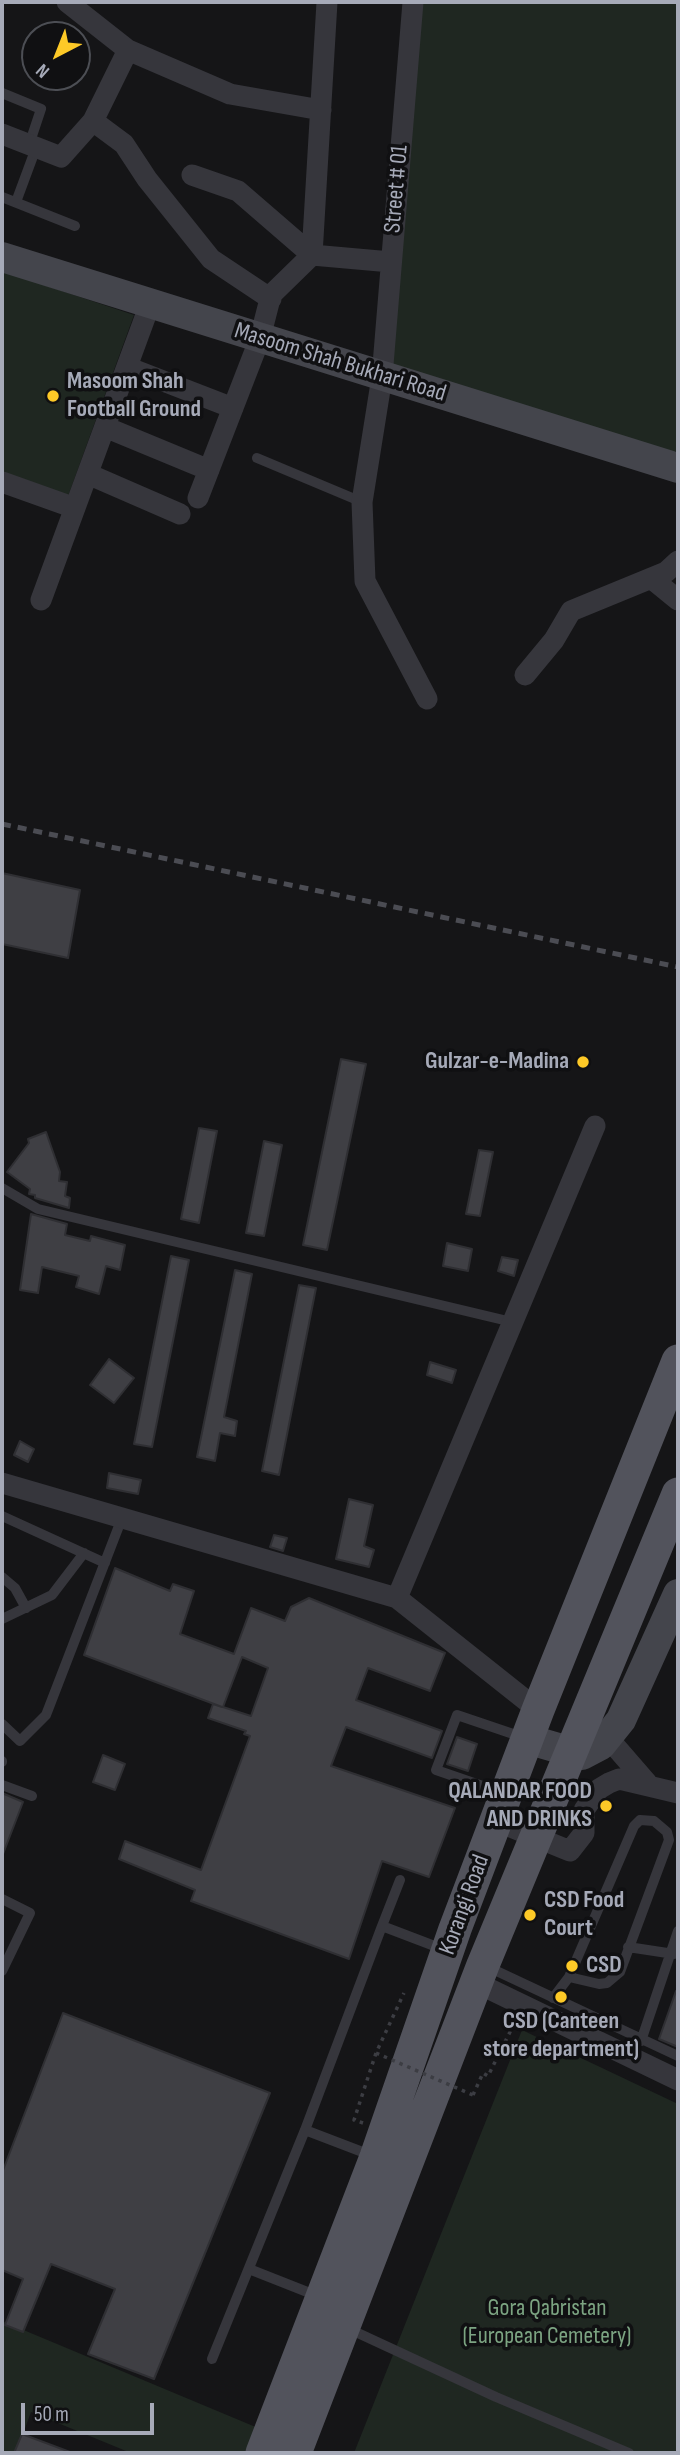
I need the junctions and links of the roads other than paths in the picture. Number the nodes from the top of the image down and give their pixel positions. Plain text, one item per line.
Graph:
1 (67, 2) edge
2 (327, 2) edge
3 (413, 2) edge
4 (128, 50) junction
5 (2, 93) edge
6 (321, 110) junction
7 (93, 121) junction
8 (2, 134) edge
9 (33, 146) junction
10 (192, 176) dead end
11 (2, 197) edge
12 (16, 202) junction
13 (75, 226) dead end
14 (312, 255) junction
15 (2, 257) edge
16 (391, 262) junction
17 (271, 299) junction
18 (150, 304) junction
19 (260, 338) junction
20 (127, 367) junction
21 (382, 377) junction
22 (233, 408) junction
23 (105, 427) junction
24 (257, 458) dead end
25 (678, 468) edge
26 (209, 470) junction
27 (88, 474) junction
28 (2, 482) edge
29 (198, 498) dead end
30 (362, 502) junction
31 (75, 508) junction
32 (180, 514) dead end
33 (678, 561) edge
34 (651, 579) junction
35 (41, 600) dead end
36 (678, 600) edge
37 (524, 675) dead end
38 (427, 699) dead end
39 (595, 1126) dead end
40 (2, 1188) edge
41 (512, 1322) junction
42 (678, 1361) edge
43 (2, 1483) edge
44 (678, 1494) edge
45 (2, 1516) edge
46 (122, 1518) junction
47 (84, 1553) junction
48 (105, 1563) junction
49 (2, 1577) edge
50 (678, 1594) edge
51 (397, 1598) junction
52 (26, 1608) junction
53 (2, 1619) edge
54 (2, 1724) edge
55 (532, 1724) junction
56 (608, 1738) junction
57 (571, 1754) junction
58 (647, 1783) junction
59 (2, 1785) edge
60 (678, 1793) edge
61 (32, 1796) dead end
62 (501, 1807) junction
63 (537, 1836) junction
64 (400, 1880) dead end
65 (2, 1899) edge
66 (382, 1926) junction
67 (678, 1931) edge
68 (628, 1947) junction
69 (447, 1951) junction
70 (674, 1954) edge
71 (2, 1971) edge
72 (480, 1974) junction
73 (569, 1977) junction
74 (553, 1998) junction
75 (641, 2041) junction
76 (678, 2056) edge
77 (678, 2080) edge
78 (304, 2130) junction
79 (376, 2157) junction
80 (249, 2269) junction
81 (323, 2298) junction
82 (345, 2327) junction
83 (212, 2359) dead end
84 (262, 2453) edge
85 (295, 2453) edge
86 (629, 2453) edge

1 - 4 street
2 - 6 street
3 - 16 street, Street # 01
4 - 6 street
4 - 7 street
5 - 9 lane
6 - 14 street
7 - 9 street
7 - 17 street
8 - 9 street
9 - 12 lane
10 - 14 street
11 - 12 lane
12 - 13 lane
14 - 16 street
14 - 17 street
15 - 18 street, Masoom Shah Bukhari Road
16 - 21 street, Street # 01
17 - 19 street
18 - 19 street, Masoom Shah Bukhari Road
18 - 20 street
19 - 21 street, Masoom Shah Bukhari Road
19 - 22 street
20 - 22 street
20 - 23 street
21 - 25 street, Masoom Shah Bukhari Road
21 - 30 street, Street # 01
22 - 26 street
23 - 26 street
23 - 27 street
24 - 30 lane
26 - 29 street
27 - 31 street
27 - 32 street
28 - 31 street
30 - 38 street, Street # 01
31 - 35 street
33 - 34 street
34 - 36 street
34 - 37 street
39 - 41 street
40 - 41 lane
41 - 51 street
42 - 55 main road, Korangi Road
43 - 46 street
44 - 57 main road, Korangi Road
45 - 47 lane
46 - 48 lane
46 - 51 street
47 - 48 lane
47 - 52 lane
48 - 54 lane
49 - 52 lane
50 - 56 street
51 - 55 street
52 - 53 lane
55 - 57 street
55 - 62 main road, Korangi Road
55 - 62 lane
56 - 57 street
56 - 58 street
57 - 63 main road, Korangi Road
58 - 60 street
58 - 63 street
59 - 61 lane
62 - 63 street
62 - 69 main road, Korangi Road
63 - 72 main road, Korangi Road
64 - 66 lane
65 - 71 lane
66 - 69 lane
66 - 78 lane
67 - 70 lane
68 - 70 lane
68 - 73 lane
68 - 73 lane
69 - 79 main road, Korangi Road
70 - 75 lane
72 - 74 lane
72 - 77 street
72 - 82 main road, Korangi Road
73 - 74 lane
74 - 75 lane
75 - 76 lane
78 - 79 lane
78 - 80 lane
79 - 81 main road, Korangi Road
80 - 81 lane
80 - 83 lane
81 - 84 main road, Korangi Road
82 - 85 main road, Korangi Road
82 - 86 lane

